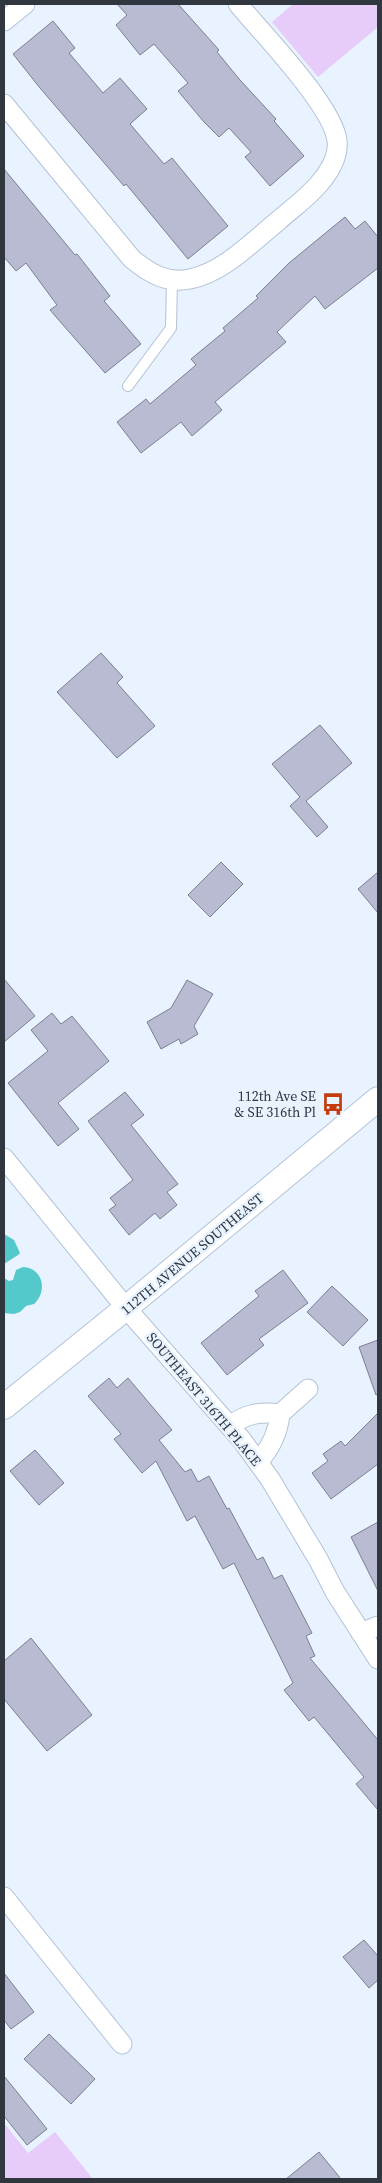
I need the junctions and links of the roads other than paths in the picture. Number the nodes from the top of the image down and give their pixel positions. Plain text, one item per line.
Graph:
1 (24, 4) edge
2 (238, 4) edge
3 (4, 21) edge
4 (4, 104) edge
5 (172, 281) junction
6 (128, 386) dead end
7 (378, 1099) edge
8 (4, 1158) edge
9 (126, 1308) junction
10 (308, 1389) dead end
11 (4, 1407) edge
12 (280, 1414) junction
13 (230, 1426) junction
14 (258, 1462) junction
15 (370, 1630) edge
16 (378, 1659) edge
17 (4, 1897) edge
18 (122, 2044) dead end

1 - 3 street
2 - 5 street
4 - 5 street
5 - 6 lane
7 - 9 street, 112TH AVENUE SOUTHEAST
8 - 9 street, SOUTHEAST 316TH PLACE
9 - 11 street, 112TH AVENUE SOUTHEAST
9 - 13 street, SOUTHEAST 316TH PLACE
10 - 12 street
12 - 13 street
12 - 14 street
13 - 14 street, SOUTHEAST 316TH PLACE
14 - 15 street, SOUTHEAST 316TH PLACE
15 - 16 street, SOUTHEAST 316TH PLACE
17 - 18 street

